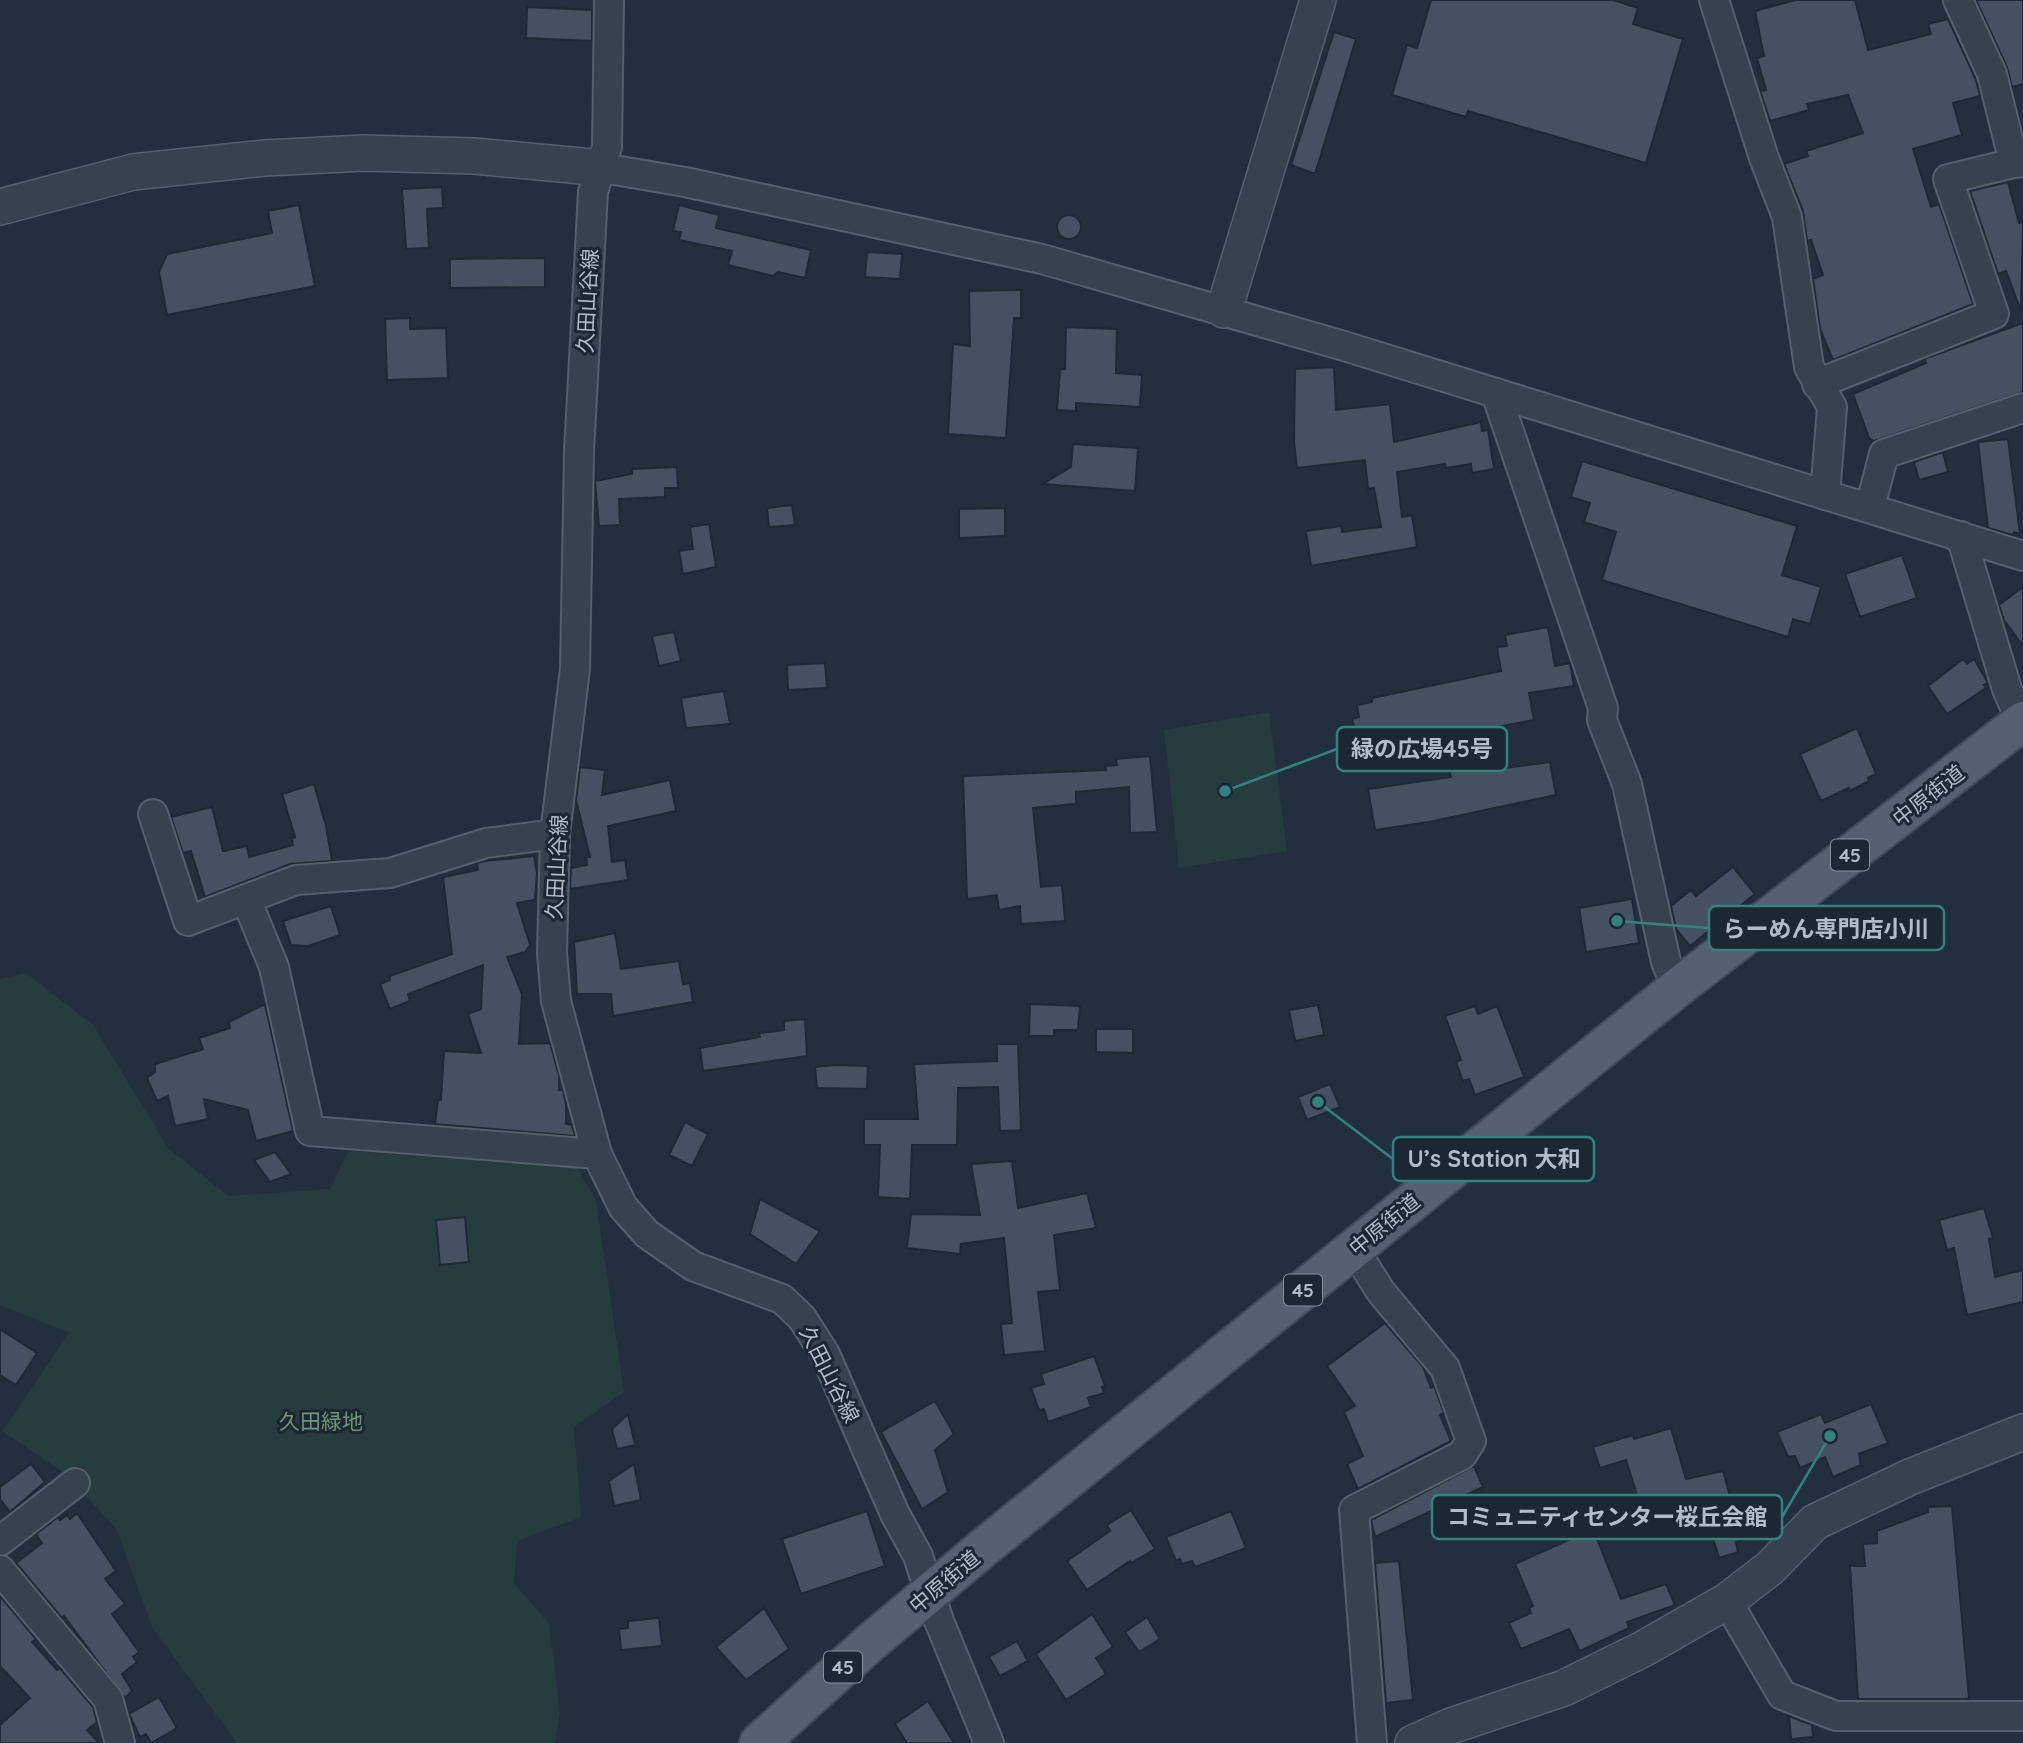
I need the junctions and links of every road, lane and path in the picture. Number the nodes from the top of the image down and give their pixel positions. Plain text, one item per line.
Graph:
1 (609, 0) edge
2 (1318, 0) edge
3 (1714, 0) edge
4 (1958, 0) edge
5 (2019, 162) edge
6 (603, 168) junction
7 (0, 207) edge
8 (1224, 310) junction
9 (1817, 384) junction
10 (1496, 393) junction
11 (2023, 408) edge
12 (1825, 495) junction
13 (1870, 508) junction
14 (1961, 536) junction
15 (2023, 556) edge
16 (2022, 723) edge
17 (153, 814) dead end
18 (555, 834) junction
19 (246, 898) junction
20 (1676, 988) junction
21 (597, 1154) junction
22 (1354, 1249) junction
23 (2023, 1432) edge
24 (75, 1483) dead end
25 (0, 1541) edge
26 (0, 1570) edge
27 (929, 1592) junction
28 (1727, 1601) junction
29 (2023, 1716) edge
30 (120, 1743) edge
31 (759, 1743) edge
32 (989, 1743) edge
33 (1372, 1743) edge
34 (1413, 1743) edge

1 - 6 street, 久田山谷線
2 - 8 street
3 - 9 street
4 - 5 street
5 - 9 street
6 - 7 street
6 - 8 street
6 - 18 street, 久田山谷線
8 - 10 street
9 - 12 street
10 - 12 street
10 - 20 street
11 - 13 street
12 - 13 street
13 - 14 street
14 - 15 street
14 - 16 street
16 - 20 main road, 中原街道 / 45
17 - 19 street
18 - 19 street
18 - 21 street, 久田山谷線
19 - 21 street
20 - 22 main road, 中原街道 / 45
21 - 27 street, 久田山谷線
22 - 27 main road, 中原街道 / 45
22 - 33 street
23 - 28 street
24 - 25 street
26 - 30 street
27 - 31 main road, 中原街道 / 45
27 - 32 street, 久田山谷線
28 - 29 street
28 - 34 street

